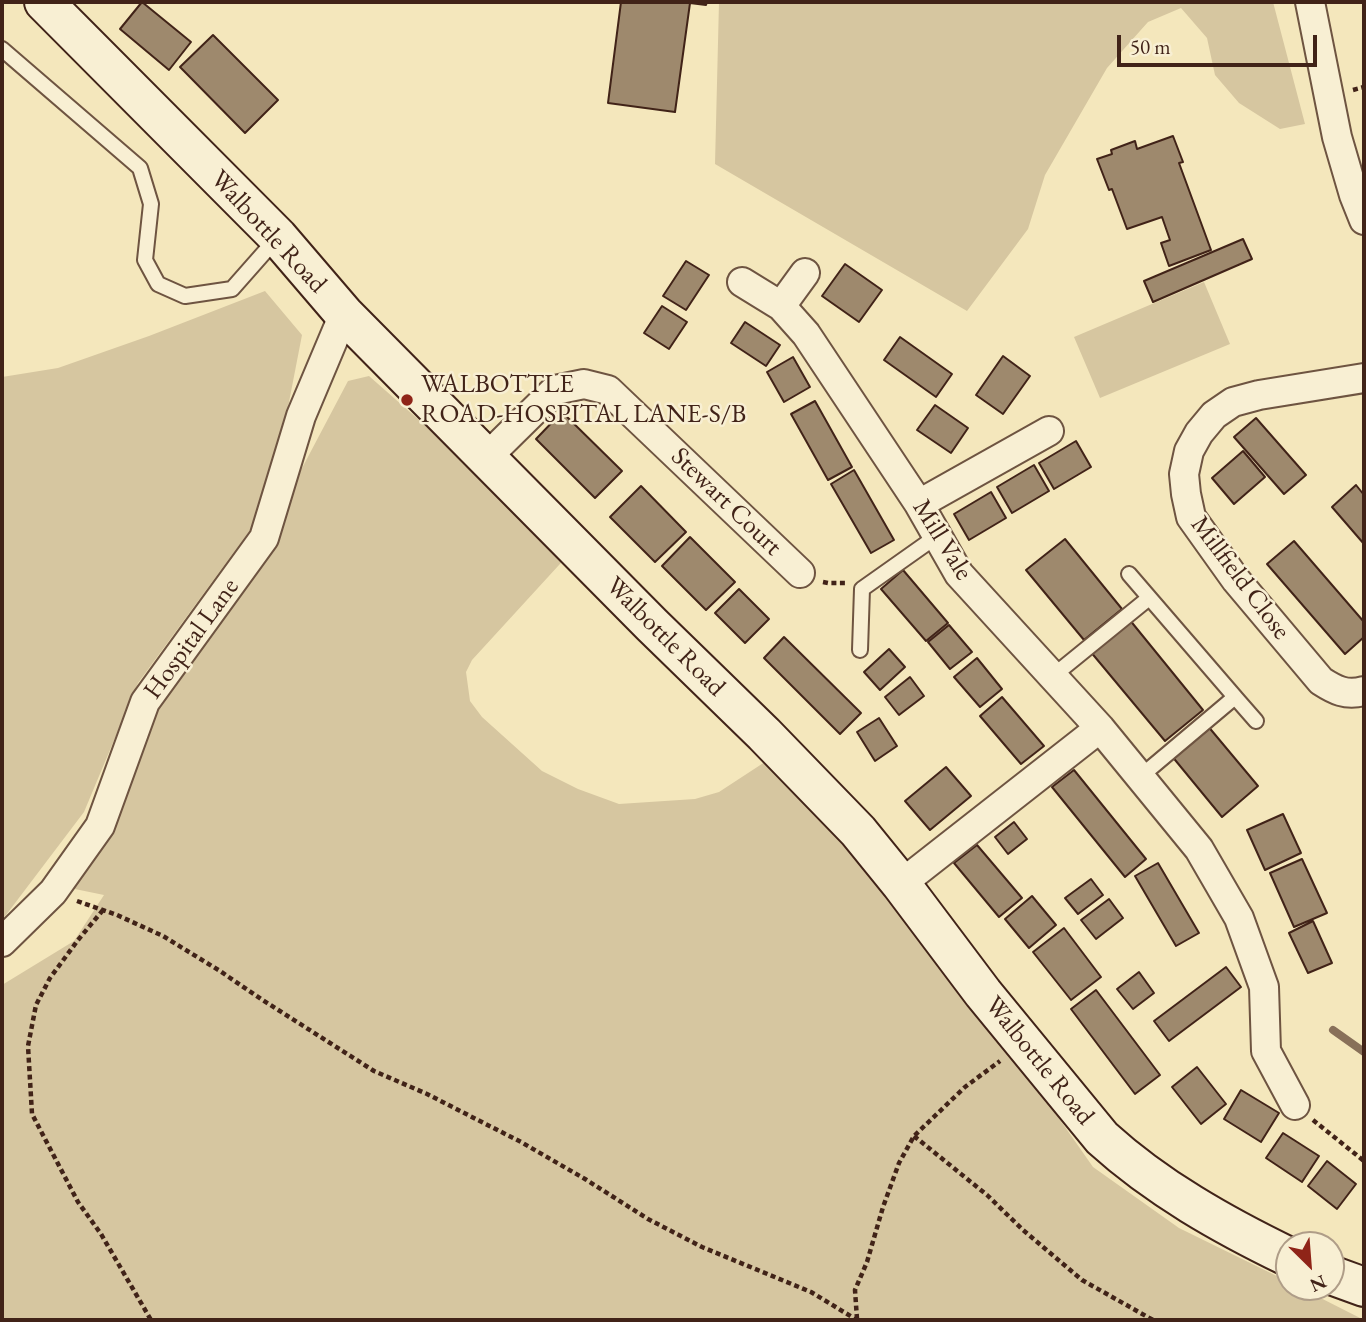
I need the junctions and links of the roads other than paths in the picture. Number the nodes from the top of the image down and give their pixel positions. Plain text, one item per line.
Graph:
1 (44, 2) edge
2 (1310, 2) edge
3 (2, 49) edge
4 (1364, 220) edge
5 (278, 237) junction
6 (805, 273) dead end
7 (742, 282) dead end
8 (781, 306) junction
9 (344, 314) junction
10 (1364, 378) edge
11 (1049, 431) dead end
12 (487, 457) junction
13 (919, 504) junction
14 (937, 536) junction
15 (800, 573) road end
16 (1129, 574) dead end
17 (1149, 598) junction
18 (860, 650) dead end
19 (1053, 676) junction
20 (1364, 691) edge
21 (1235, 697) junction
22 (1256, 721) dead end
23 (1100, 728) junction
24 (1140, 777) junction
25 (901, 884) junction
26 (2, 942) edge
27 (1295, 1105) road end
28 (1275, 1250) edge
29 (1345, 1280) edge
30 (1364, 1287) edge

1 - 5 street, Walbottle Road
2 - 4 street
3 - 5 lane
5 - 9 street, Walbottle Road
6 - 8 street
7 - 8 street, Mill Vale
8 - 13 street, Mill Vale
9 - 12 street, Walbottle Road
9 - 26 street, Hospital Lane
10 - 20 street, Millfield Close
11 - 13 street
12 - 15 street, Stewart Court
12 - 25 street, Walbottle Road
13 - 14 street, Mill Vale
14 - 18 lane
14 - 19 street, Mill Vale
16 - 17 lane
17 - 19 lane
17 - 21 lane
19 - 23 street, Mill Vale
21 - 22 lane
21 - 24 lane
23 - 24 street, Mill Vale
23 - 25 street
24 - 27 street, Mill Vale
25 - 28 street, Walbottle Road
29 - 30 street

